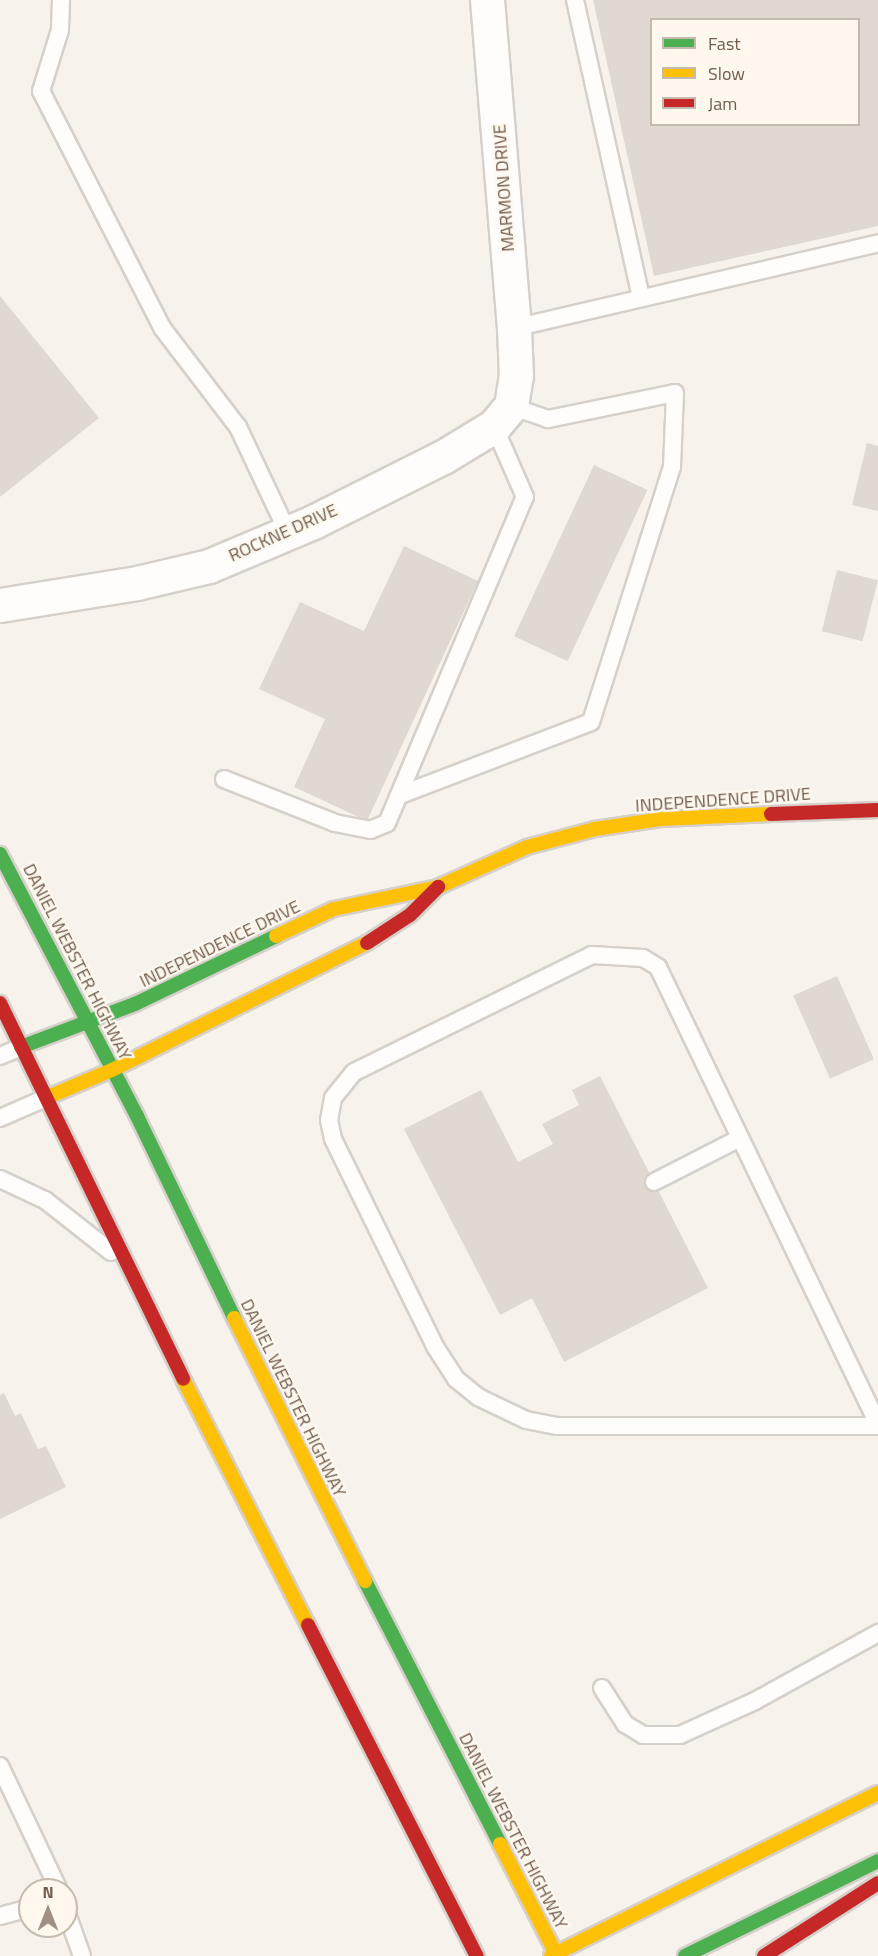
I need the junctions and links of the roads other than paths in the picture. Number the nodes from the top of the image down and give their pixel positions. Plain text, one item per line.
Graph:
1 (61, 0) edge
2 (488, 0) edge
3 (575, 0) edge
4 (878, 243) edge
5 (641, 297) junction
6 (514, 328) junction
7 (507, 402) junction
8 (288, 532) junction
9 (0, 605) edge
10 (224, 778) dead end
11 (400, 795) junction
12 (878, 810) edge
13 (0, 854) edge
14 (438, 887) junction
15 (0, 1003) edge
16 (87, 1021) junction
17 (21, 1047) junction
18 (0, 1056) edge
19 (112, 1070) junction
20 (48, 1097) junction
21 (0, 1119) edge
22 (740, 1138) junction
23 (0, 1179) edge
24 (654, 1182) dead end
25 (124, 1263) junction
26 (878, 1425) edge
27 (878, 1633) edge
28 (602, 1688) dead end
29 (0, 1766) edge
30 (878, 1792) edge
31 (878, 1861) edge
32 (52, 1878) edge
33 (878, 1883) edge
34 (18, 1911) edge
35 (0, 1916) edge
36 (76, 1938) edge
37 (555, 1955) edge
38 (82, 1956) edge
39 (477, 1956) edge
40 (685, 1956) edge
41 (764, 1956) edge

1 - 8 lane
2 - 6 street, MARMON DRIVE
3 - 5 lane
4 - 5 lane
5 - 6 lane
6 - 7 street, MARMON DRIVE
7 - 8 street, ROCKNE DRIVE
7 - 11 lane
7 - 11 lane
8 - 9 street, ROCKNE DRIVE
10 - 11 lane
12 - 14 main road, INDEPENDENCE DRIVE
13 - 16 main road, DANIEL WEBSTER HIGHWAY
14 - 16 main road, INDEPENDENCE DRIVE
14 - 19 main road, INDEPENDENCE DRIVE
15 - 17 main road
16 - 17 main road, INDEPENDENCE DRIVE
16 - 19 main road, DANIEL WEBSTER HIGHWAY
17 - 18 lane
17 - 20 main road
19 - 20 main road, INDEPENDENCE DRIVE
19 - 37 main road, DANIEL WEBSTER HIGHWAY
20 - 21 lane
20 - 25 main road
22 - 24 lane
22 - 26 lane
22 - 26 lane
23 - 25 lane
25 - 39 main road
27 - 28 lane
29 - 32 lane
30 - 37 main road
31 - 40 main road
33 - 41 main road
34 - 35 lane
36 - 38 lane

